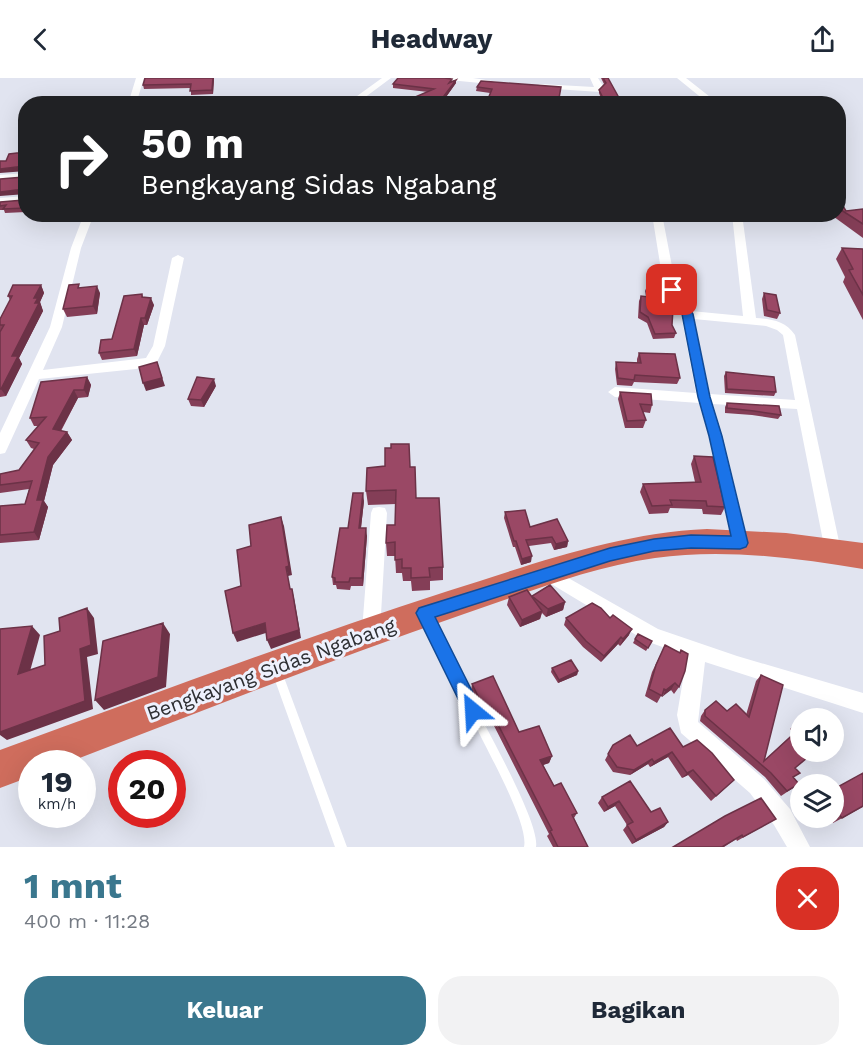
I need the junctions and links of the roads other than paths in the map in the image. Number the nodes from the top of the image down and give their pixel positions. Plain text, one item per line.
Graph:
1 (140, 78) edge
2 (387, 78) edge
3 (448, 78) edge
4 (594, 78) edge
5 (681, 78) edge
6 (513, 84) edge
7 (531, 85) edge
8 (134, 96) edge
9 (361, 96) edge
10 (705, 96) edge
11 (18, 177) edge
12 (0, 178) edge
13 (18, 200) edge
14 (0, 201) edge
15 (85, 222) edge
16 (658, 222) edge
17 (738, 222) edge
18 (178, 258) dead end
19 (687, 314) junction
20 (750, 321) junction
21 (35, 375) junction
22 (615, 392) dead end
23 (704, 397) junction
24 (803, 405) junction
25 (0, 449) edge
26 (379, 513) dead end
27 (740, 543) junction
28 (848, 553) edge
29 (549, 574) junction
30 (424, 613) junction
31 (371, 631) junction
32 (697, 652) junction
33 (275, 668) junction
34 (863, 703) edge
35 (0, 770) edge
36 (532, 845) edge
37 (341, 847) edge
38 (799, 847) edge

1 - 8 street
2 - 9 street
3 - 6 street
4 - 7 street
5 - 10 street
11 - 12 street
13 - 14 street
15 - 21 street
16 - 19 street
17 - 20 street
18 - 21 street
19 - 20 street
19 - 23 street
20 - 24 street
21 - 25 street
22 - 23 street
23 - 24 street
23 - 27 street
24 - 28 street
26 - 31 street
27 - 28 highway, Bengkayang Sidas Ngabang
27 - 29 highway, Bengkayang Sidas Ngabang
29 - 30 highway, Bengkayang Sidas Ngabang
29 - 32 street
30 - 31 highway, Bengkayang Sidas Ngabang
30 - 36 lane
31 - 33 highway, Bengkayang Sidas Ngabang
32 - 34 street
32 - 38 street
33 - 35 highway, Bengkayang Sidas Ngabang
33 - 37 lane

